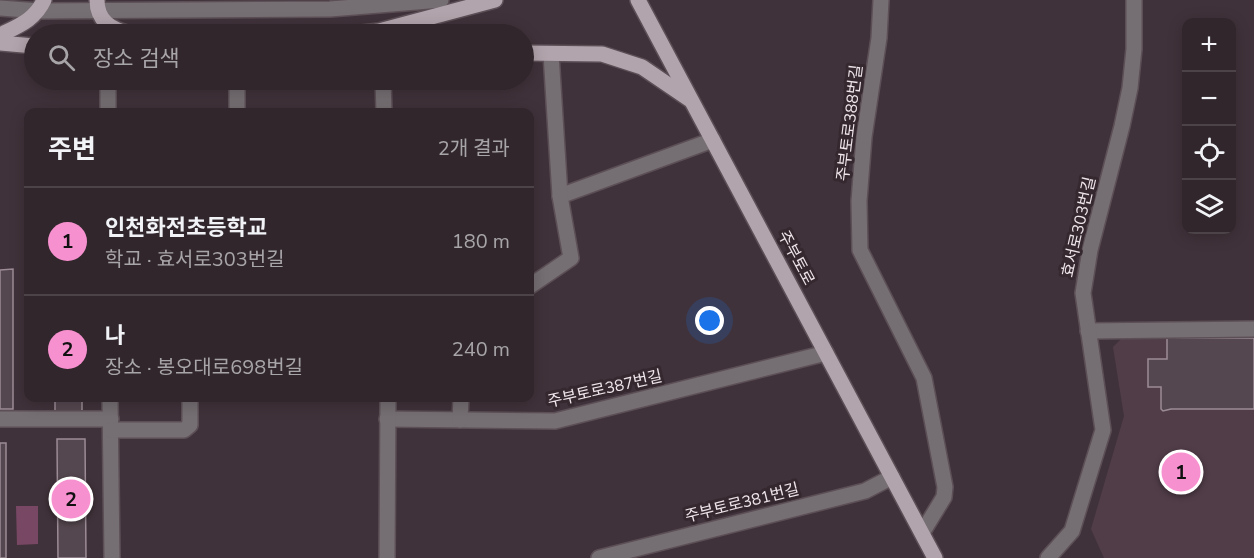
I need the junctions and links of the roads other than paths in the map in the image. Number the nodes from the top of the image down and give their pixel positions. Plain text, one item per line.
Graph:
1 (441, 0) edge
2 (495, 0) edge
3 (638, 0) edge
4 (881, 0) edge
5 (1134, 0) edge
6 (97, 5) edge
7 (41, 6) edge
8 (0, 9) edge
9 (108, 24) edge
10 (405, 24) edge
11 (0, 35) edge
12 (0, 43) edge
13 (24, 45) edge
14 (24, 47) edge
15 (0, 50) edge
16 (534, 54) edge
17 (551, 54) junction
18 (108, 90) edge
19 (237, 90) edge
20 (383, 90) edge
21 (692, 101) junction
22 (108, 108) edge
23 (237, 108) edge
24 (384, 108) edge
25 (713, 140) junction
26 (560, 196) junction
27 (534, 283) edge
28 (1254, 329) edge
29 (1088, 331) junction
30 (826, 353) junction
31 (111, 402) edge
32 (190, 402) edge
33 (388, 402) edge
34 (461, 402) edge
35 (0, 419) edge
36 (387, 419) junction
37 (460, 420) junction
38 (111, 424) junction
39 (892, 477) junction
40 (922, 533) junction
41 (112, 558) edge
42 (387, 558) edge
43 (599, 558) edge
44 (935, 558) edge
45 (1048, 558) edge

1 - 6 street
2 - 10 main road
3 - 21 main road, 주부토로
4 - 40 street, 주부토로388번길
5 - 29 street, 효서로303번길
6 - 7 street
6 - 9 main road
7 - 8 street
7 - 11 main road
12 - 13 main road
14 - 15 street
16 - 17 main road
17 - 21 main road
17 - 26 street
18 - 22 street
19 - 23 street
20 - 24 street
21 - 25 main road, 주부토로
25 - 26 street
25 - 30 main road, 주부토로
26 - 27 street
28 - 29 street
29 - 45 street, 효서로303번길
30 - 37 street, 주부토로387번길
30 - 39 main road, 주부토로
31 - 38 street
32 - 38 street
33 - 36 street
34 - 37 street
35 - 38 street
36 - 37 street, 주부토로387번길
36 - 42 street
38 - 41 street
39 - 40 main road, 주부토로
39 - 43 street, 주부토로381번길
40 - 44 main road, 주부토로

